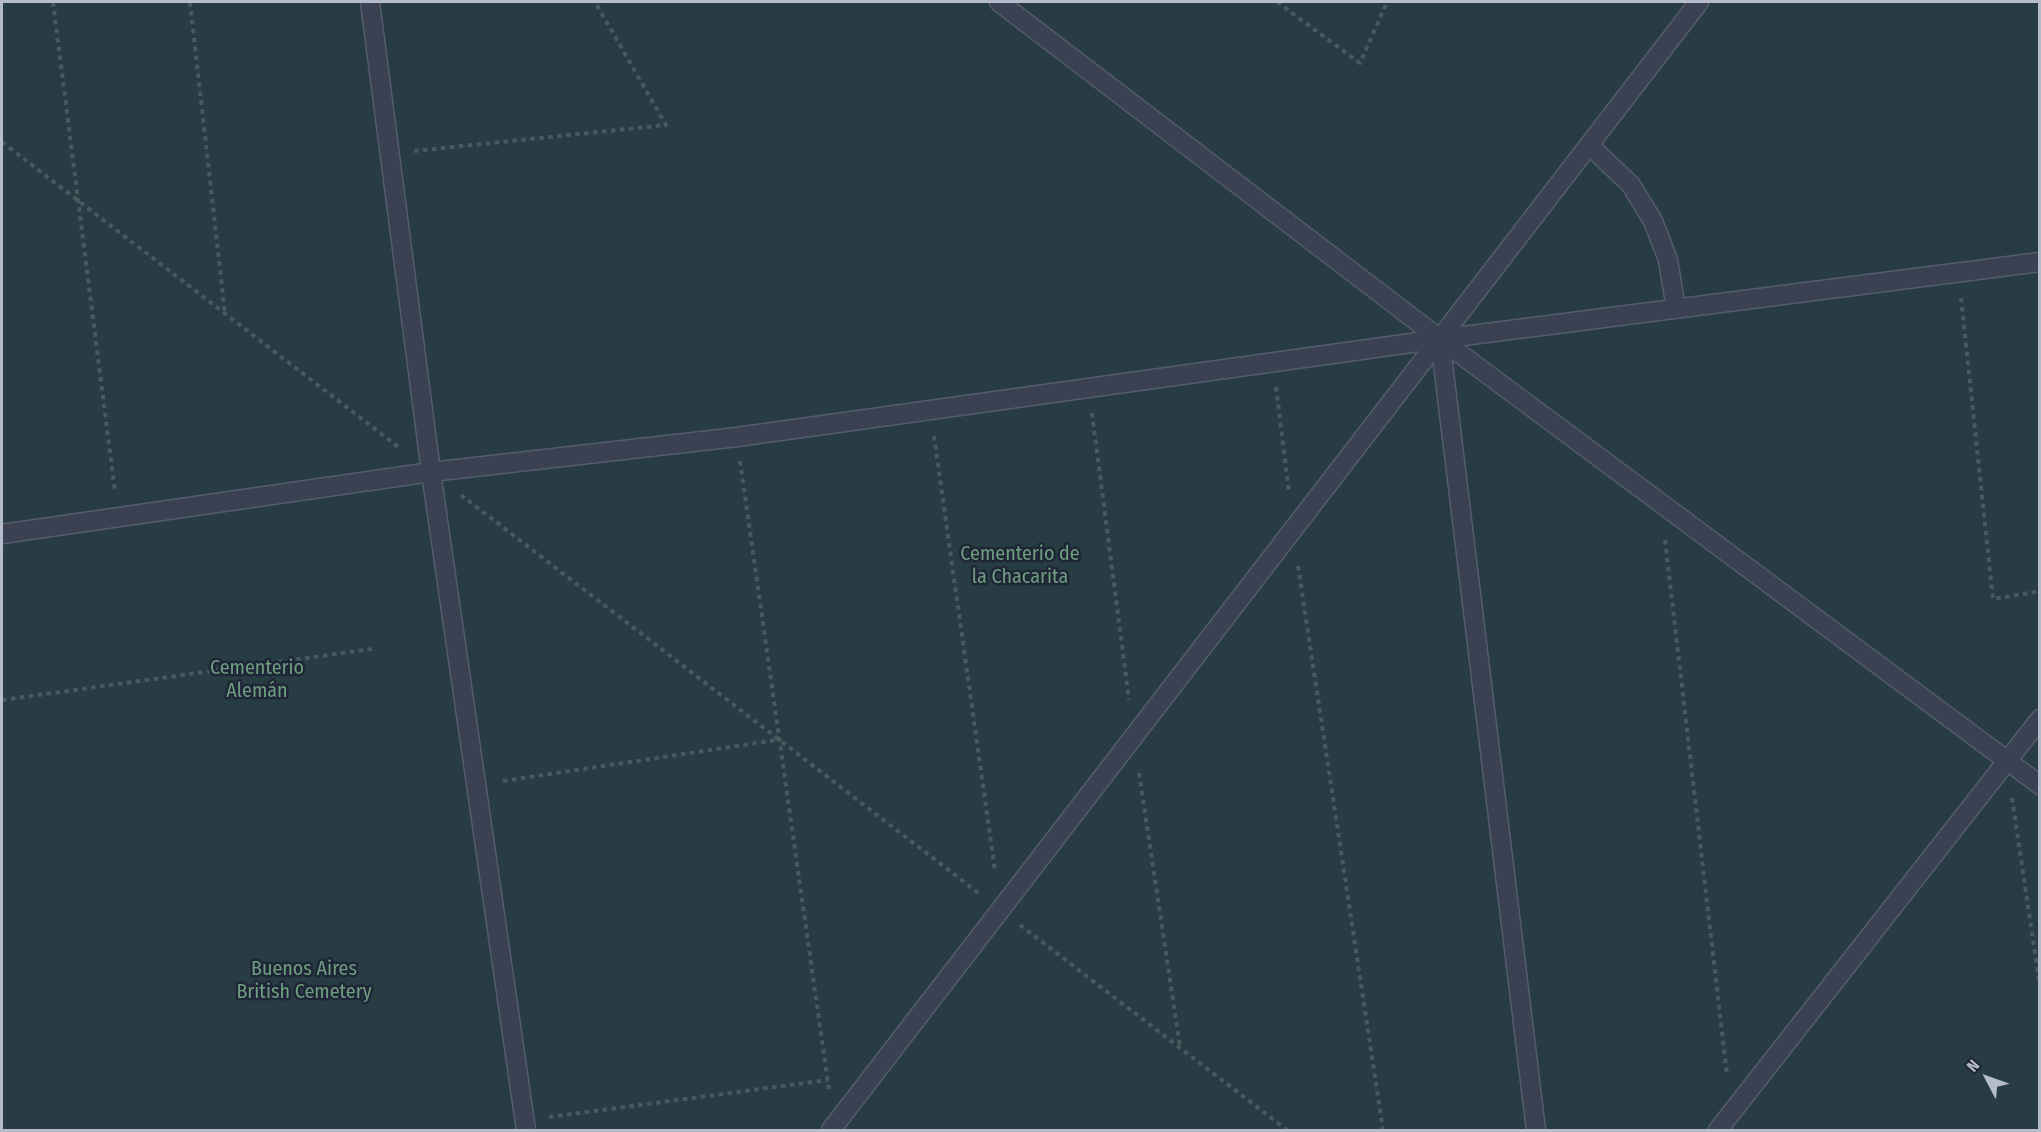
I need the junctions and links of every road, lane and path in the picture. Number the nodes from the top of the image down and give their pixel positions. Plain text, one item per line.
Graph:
1 (53, 2) edge
2 (190, 2) edge
3 (370, 2) edge
4 (595, 2) edge
5 (999, 2) edge
6 (1277, 2) edge
7 (1387, 2) edge
8 (1699, 2) edge
9 (2, 142) edge
10 (1589, 145) junction
11 (390, 153) junction
12 (80, 202) junction
13 (2040, 261) edge
14 (1958, 272) junction
15 (1676, 309) junction
16 (225, 314) junction
17 (1440, 339) junction
18 (1274, 362) junction
19 (930, 411) junction
20 (737, 437) junction
21 (431, 472) junction
22 (1661, 503) junction
23 (118, 518) junction
24 (1293, 529) junction
25 (2, 534) edge
26 (2040, 591) edge
27 (372, 649) dead end
28 (2, 700) edge
29 (2040, 719) edge
30 (778, 740) junction
31 (2007, 761) junction
32 (476, 785) junction
33 (2040, 785) edge
34 (1001, 911) junction
35 (2040, 987) edge
36 (828, 1080) junction
37 (1731, 1112) junction
38 (525, 1126) edge
39 (833, 1128) edge
40 (1287, 1131) edge
41 (1383, 1131) edge
42 (1536, 1131) edge
43 (1718, 1131) edge

1 - 12 path
2 - 16 path
3 - 11 lane
4 - 11 path
5 - 17 lane
6 - 7 path
8 - 10 lane
9 - 12 path
10 - 15 lane
10 - 17 lane
11 - 21 lane
12 - 16 path
12 - 23 path
13 - 14 lane
14 - 15 lane
14 - 26 path
15 - 17 lane
16 - 21 path
17 - 18 lane
17 - 22 lane
17 - 24 lane
17 - 42 lane
18 - 19 lane
18 - 24 path
19 - 20 lane
19 - 34 path
20 - 21 lane
20 - 30 path
21 - 23 lane
21 - 30 path
21 - 32 lane
22 - 31 lane
22 - 37 path
23 - 25 lane
24 - 34 lane
24 - 41 path
27 - 28 path
29 - 31 lane
30 - 32 path
30 - 34 path
30 - 36 path
31 - 33 lane
31 - 35 path
31 - 37 lane
32 - 38 lane
34 - 39 lane
34 - 40 path
36 - 38 path
36 - 39 path
37 - 43 lane

